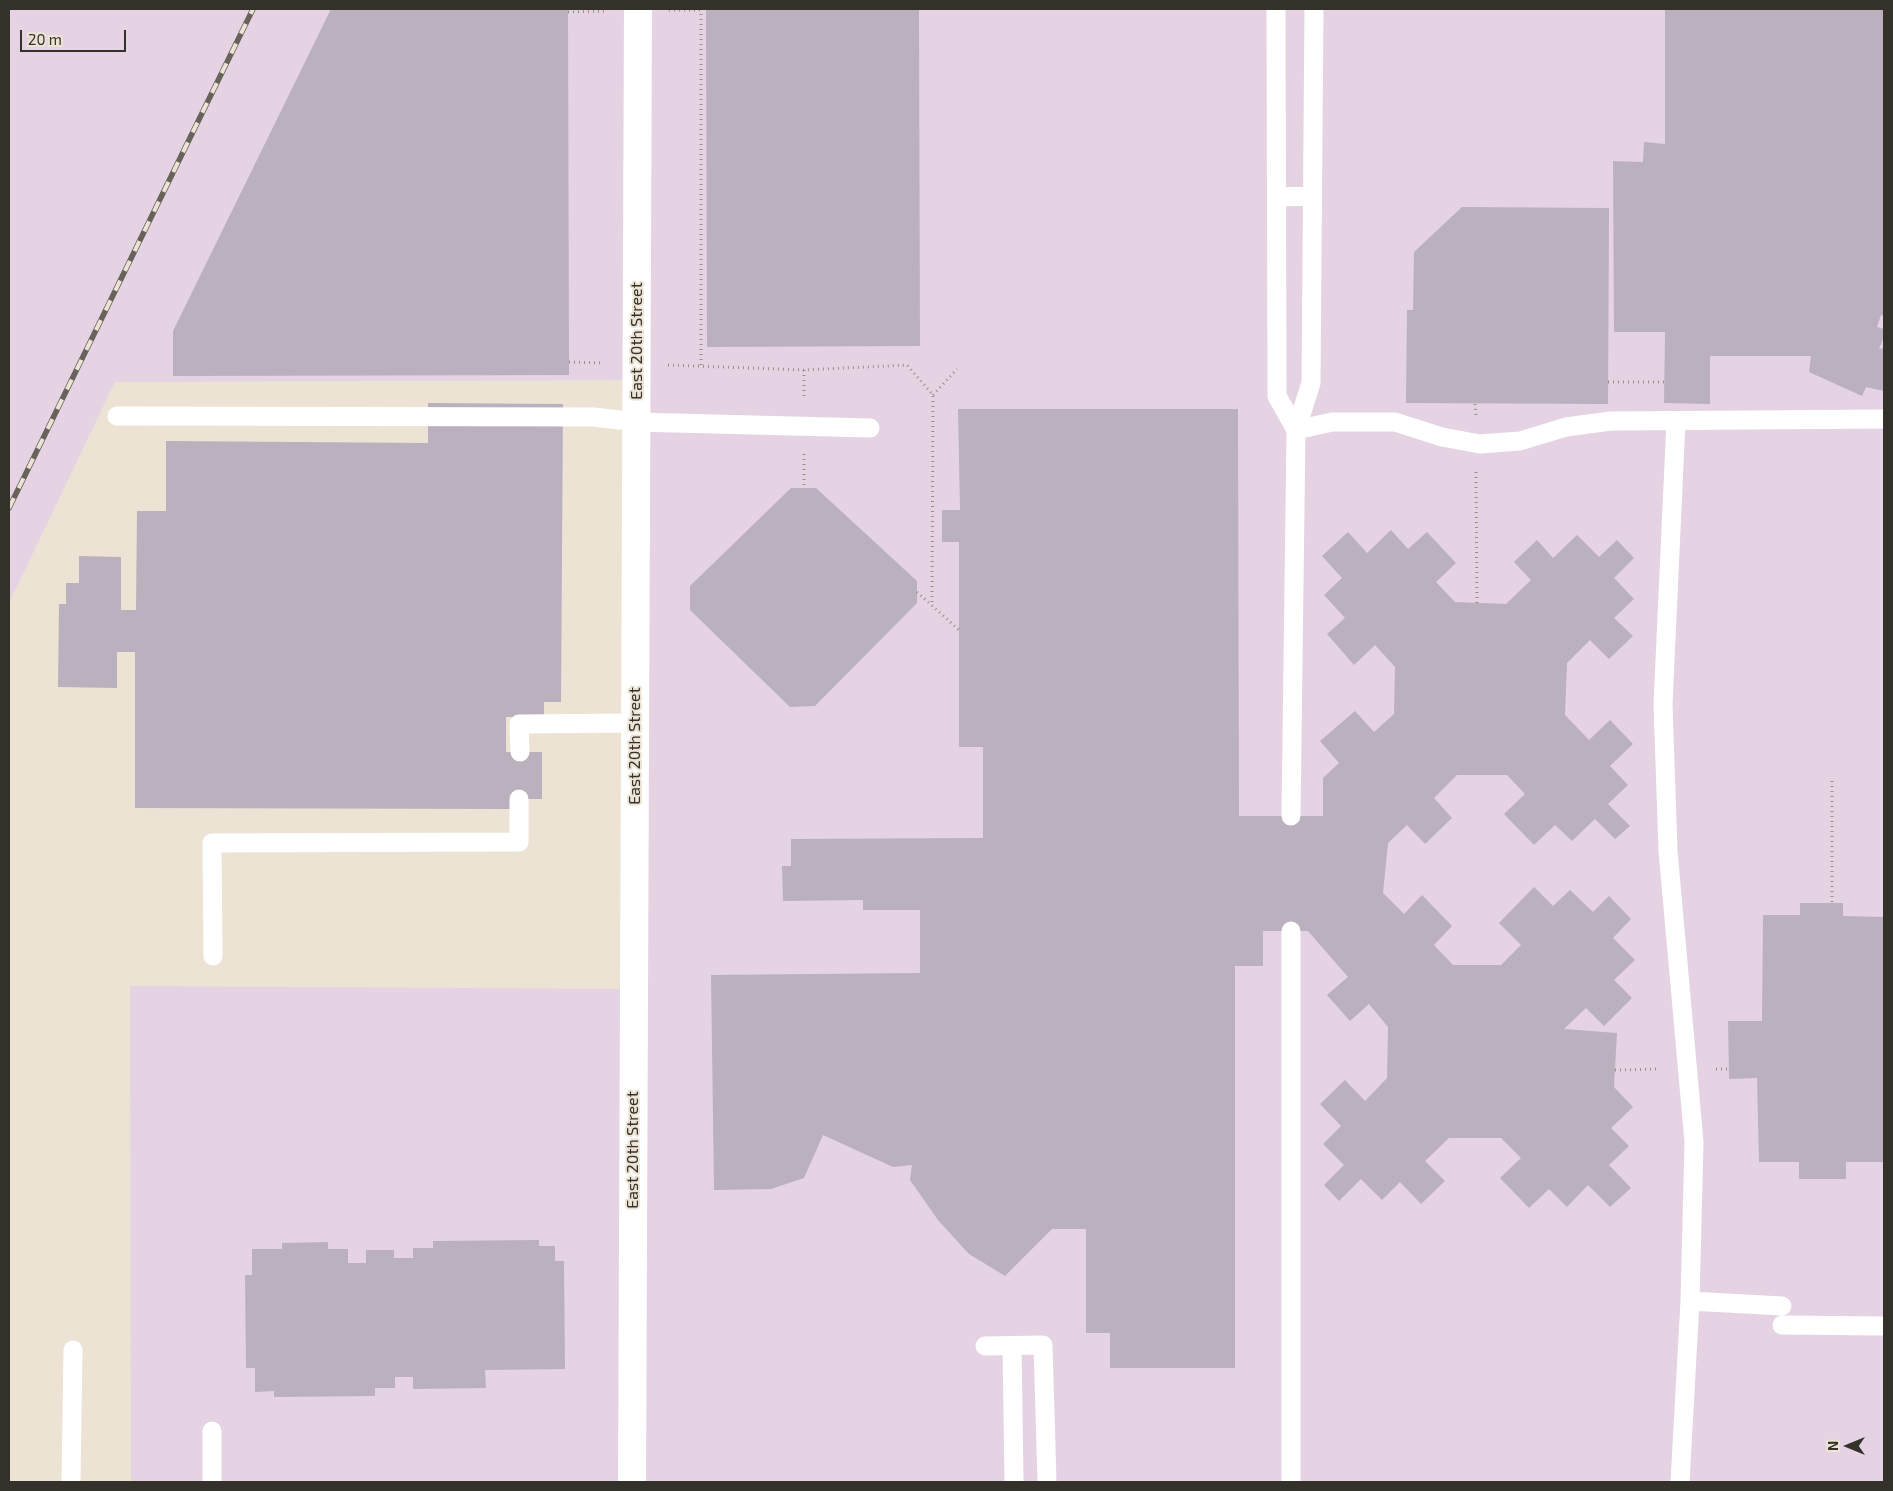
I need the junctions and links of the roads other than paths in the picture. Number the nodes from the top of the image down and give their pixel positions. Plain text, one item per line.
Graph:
1 (638, 9) edge
2 (1276, 9) edge
3 (1314, 9) edge
4 (1312, 196) junction
5 (1278, 197) junction
6 (117, 416) dead end
7 (1884, 419) edge
8 (1676, 421) junction
9 (636, 422) junction
10 (870, 428) dead end
11 (1296, 430) junction
12 (635, 723) junction
13 (520, 752) dead end
14 (519, 799) dead end
15 (1291, 816) dead end
16 (1291, 931) dead end
17 (213, 956) dead end
18 (1690, 1301) junction
19 (1884, 1326) edge
20 (985, 1346) dead end
21 (1012, 1346) junction
22 (73, 1350) dead end
23 (212, 1431) dead end
24 (72, 1482) edge
25 (212, 1482) edge
26 (632, 1482) edge
27 (1014, 1482) edge
28 (1047, 1482) edge
29 (1291, 1482) edge
30 (1680, 1482) edge

1 - 9 street, East 20th Street
2 - 5 lane
3 - 4 lane
4 - 5 lane
4 - 11 lane
5 - 11 lane
6 - 9 lane
7 - 8 lane
8 - 11 lane
8 - 18 lane
9 - 10 lane
9 - 12 street, East 20th Street
11 - 15 lane
12 - 13 lane
12 - 26 street, East 20th Street
14 - 17 lane
16 - 29 lane
18 - 19 lane
18 - 30 lane
20 - 21 lane
21 - 27 lane
21 - 28 lane
22 - 24 lane
23 - 25 lane

